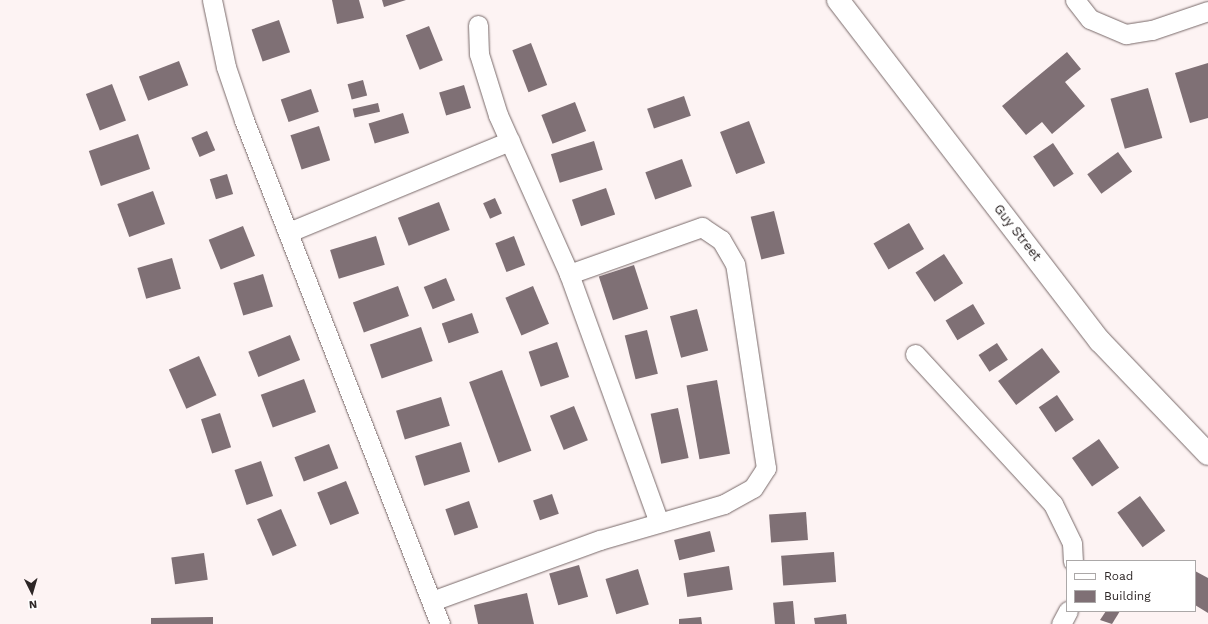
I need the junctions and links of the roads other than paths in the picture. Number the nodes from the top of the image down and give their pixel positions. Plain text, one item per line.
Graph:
1 (212, 0) edge
2 (838, 0) edge
3 (1075, 0) edge
4 (1208, 11) edge
5 (478, 25) dead end
6 (510, 141) junction
7 (289, 232) junction
8 (569, 274) junction
9 (915, 354) dead end
10 (1208, 454) edge
11 (659, 522) junction
12 (1074, 560) edge
13 (432, 601) junction
14 (1067, 612) edge
15 (440, 624) edge
16 (1061, 624) edge

1 - 7 street
2 - 10 street, Guy Street
3 - 4 street
5 - 6 street
6 - 7 street
6 - 8 street
7 - 13 street
8 - 11 street
8 - 11 street
9 - 12 street
11 - 13 street
13 - 15 street
14 - 16 street

